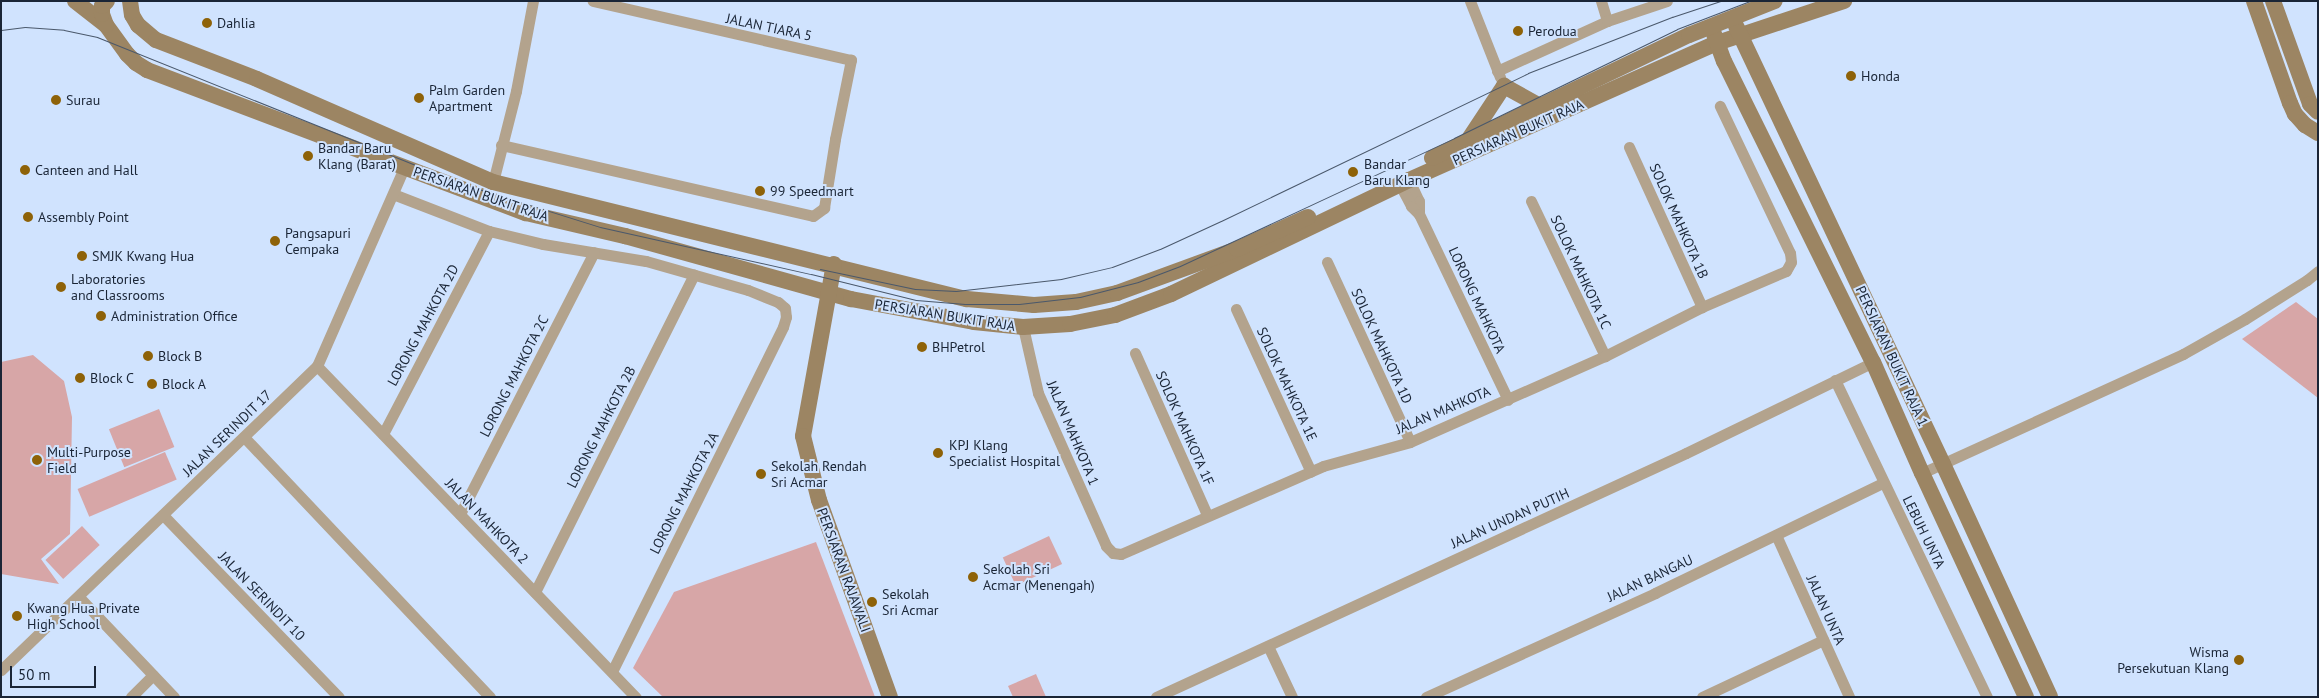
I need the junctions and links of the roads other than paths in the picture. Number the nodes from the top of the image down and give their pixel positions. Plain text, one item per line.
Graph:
1 (75, 1) edge
2 (107, 1) edge
3 (534, 1) edge
4 (593, 1) edge
5 (1470, 1) edge
6 (1601, 1) edge
7 (1667, 1) edge
8 (1775, 1) edge
9 (1844, 1) edge
10 (2254, 1) edge
11 (2273, 1) edge
12 (129, 6) edge
13 (1733, 17) junction
14 (1607, 21) junction
15 (106, 25) junction
16 (1710, 25) junction
17 (1740, 35) junction
18 (1717, 43) junction
19 (1501, 78) junction
20 (1538, 105) junction
21 (1720, 106) dead end
22 (2318, 112) edge
23 (2318, 133) edge
24 (1468, 141) junction
25 (501, 145) junction
26 (1629, 147) dead end
27 (404, 168) junction
28 (493, 182) junction
29 (1404, 183) junction
30 (393, 194) junction
31 (1531, 201) dead end
32 (490, 231) junction
33 (594, 252) junction
34 (1327, 262) dead end
35 (834, 264) junction
36 (2318, 271) edge
37 (694, 276) junction
38 (828, 292) junction
39 (1702, 307) junction
40 (1236, 309) dead end
41 (1023, 327) junction
42 (1135, 353) dead end
43 (1605, 356) junction
44 (1873, 362) junction
45 (317, 366) junction
46 (1835, 380) junction
47 (1508, 400) junction
48 (383, 434) junction
49 (244, 437) junction
50 (1410, 442) junction
51 (1943, 464) junction
52 (1311, 472) junction
53 (1922, 473) junction
54 (1884, 483) junction
55 (460, 514) junction
56 (163, 515) junction
57 (1207, 515) junction
58 (1776, 536) junction
59 (1106, 546) joint
60 (535, 592) junction
61 (79, 597) junction
62 (1823, 640) junction
63 (1268, 646) junction
64 (1, 670) edge
65 (612, 671) junction
66 (153, 675) junction
67 (1719, 693) edge
68 (131, 697) edge
69 (174, 697) edge
70 (339, 697) edge
71 (490, 697) edge
72 (636, 697) edge
73 (890, 697) edge
74 (1156, 697) edge
75 (1292, 697) edge
76 (1426, 697) edge
77 (1702, 697) edge
78 (1849, 697) edge
79 (1987, 697) edge
80 (2026, 697) edge
81 (2050, 697) edge

1 - 15 main road, PERSIARAN BUKIT RAJA
2 - 15 main road
3 - 25 street
4 - 25 street, JALAN TIARA 5
5 - 19 street
6 - 14 street
7 - 14 street
8 - 13 main road, PERSIARAN BUKIT RAJA
9 - 17 main road, PERSIARAN BUKIT RAJA
10 - 23 main road
11 - 22 main road
12 - 28 main road, PERSIARAN BUKIT RAJA
13 - 16 main road, PERSIARAN BUKIT RAJA
13 - 17 main road, PERSIARAN BUKIT RAJA 1
14 - 19 street
15 - 27 main road, PERSIARAN BUKIT RAJA
16 - 18 main road, PERSIARAN BUKIT RAJA 1
16 - 20 main road, PERSIARAN BUKIT RAJA
17 - 18 main road, PERSIARAN BUKIT RAJA
17 - 51 main road, PERSIARAN BUKIT RAJA 1
18 - 29 main road, PERSIARAN BUKIT RAJA
18 - 44 main road, PERSIARAN BUKIT RAJA 1
19 - 20 main road
19 - 24 main road
20 - 24 main road, PERSIARAN BUKIT RAJA
21 - 39 street, JALAN MAHKOTA
24 - 35 main road, PERSIARAN BUKIT RAJA
25 - 28 street
26 - 39 street, SOLOK MAHKOTA 1B
27 - 30 street, JALAN SERINDIT 17
27 - 38 main road, PERSIARAN BUKIT RAJA
28 - 35 main road, PERSIARAN BUKIT RAJA
29 - 41 main road, PERSIARAN BUKIT RAJA
29 - 47 street, LORONG MAHKOTA
30 - 32 street
30 - 45 street, JALAN SERINDIT 17
31 - 43 street, SOLOK MAHKOTA 1C
32 - 33 street
32 - 48 street, LORONG MAHKOTA 2D
33 - 37 street
33 - 55 street, LORONG MAHKOTA 2C
34 - 50 street, SOLOK MAHKOTA 1D
35 - 38 main road, PERSIARAN RAJAWALI
36 - 51 street
37 - 60 street, LORONG MAHKOTA 2B
37 - 65 street, LORONG MAHKOTA 2A
38 - 41 main road, PERSIARAN BUKIT RAJA
38 - 73 main road, PERSIARAN RAJAWALI
39 - 43 street, JALAN MAHKOTA
40 - 52 street, SOLOK MAHKOTA 1E
41 - 59 street, JALAN MAHKOTA 1
42 - 57 street, SOLOK MAHKOTA 1F
43 - 47 street, JALAN MAHKOTA
44 - 46 street, JALAN UNDAN PUTIH
44 - 53 main road, PERSIARAN BUKIT RAJA 1
45 - 48 street, JALAN MAHKOTA 2
45 - 49 street, JALAN SERINDIT 17
46 - 54 street, LEBUH UNTA
46 - 63 street, JALAN UNDAN PUTIH
47 - 50 street, JALAN MAHKOTA
48 - 55 street, JALAN MAHKOTA 2
49 - 56 street, JALAN SERINDIT 17
49 - 71 street
50 - 52 street, JALAN MAHKOTA
51 - 53 street
51 - 81 main road, PERSIARAN BUKIT RAJA 1
52 - 57 street, JALAN MAHKOTA
53 - 80 main road, PERSIARAN BUKIT RAJA 1
54 - 58 street, JALAN BANGAU
54 - 79 street, LEBUH UNTA
55 - 60 street, JALAN MAHKOTA 2
56 - 61 street, JALAN SERINDIT 17
56 - 70 street, JALAN SERINDIT 10
57 - 59 street, JALAN MAHKOTA
58 - 62 street, JALAN UNTA
58 - 76 street, JALAN BANGAU
60 - 65 street, JALAN MAHKOTA 2
61 - 64 street, JALAN SERINDIT 17
61 - 66 street
62 - 67 street
62 - 78 street, JALAN UNTA
63 - 74 street, JALAN UNDAN PUTIH
63 - 75 street
65 - 72 street, JALAN MAHKOTA 2
66 - 68 street
66 - 69 street
67 - 77 street

